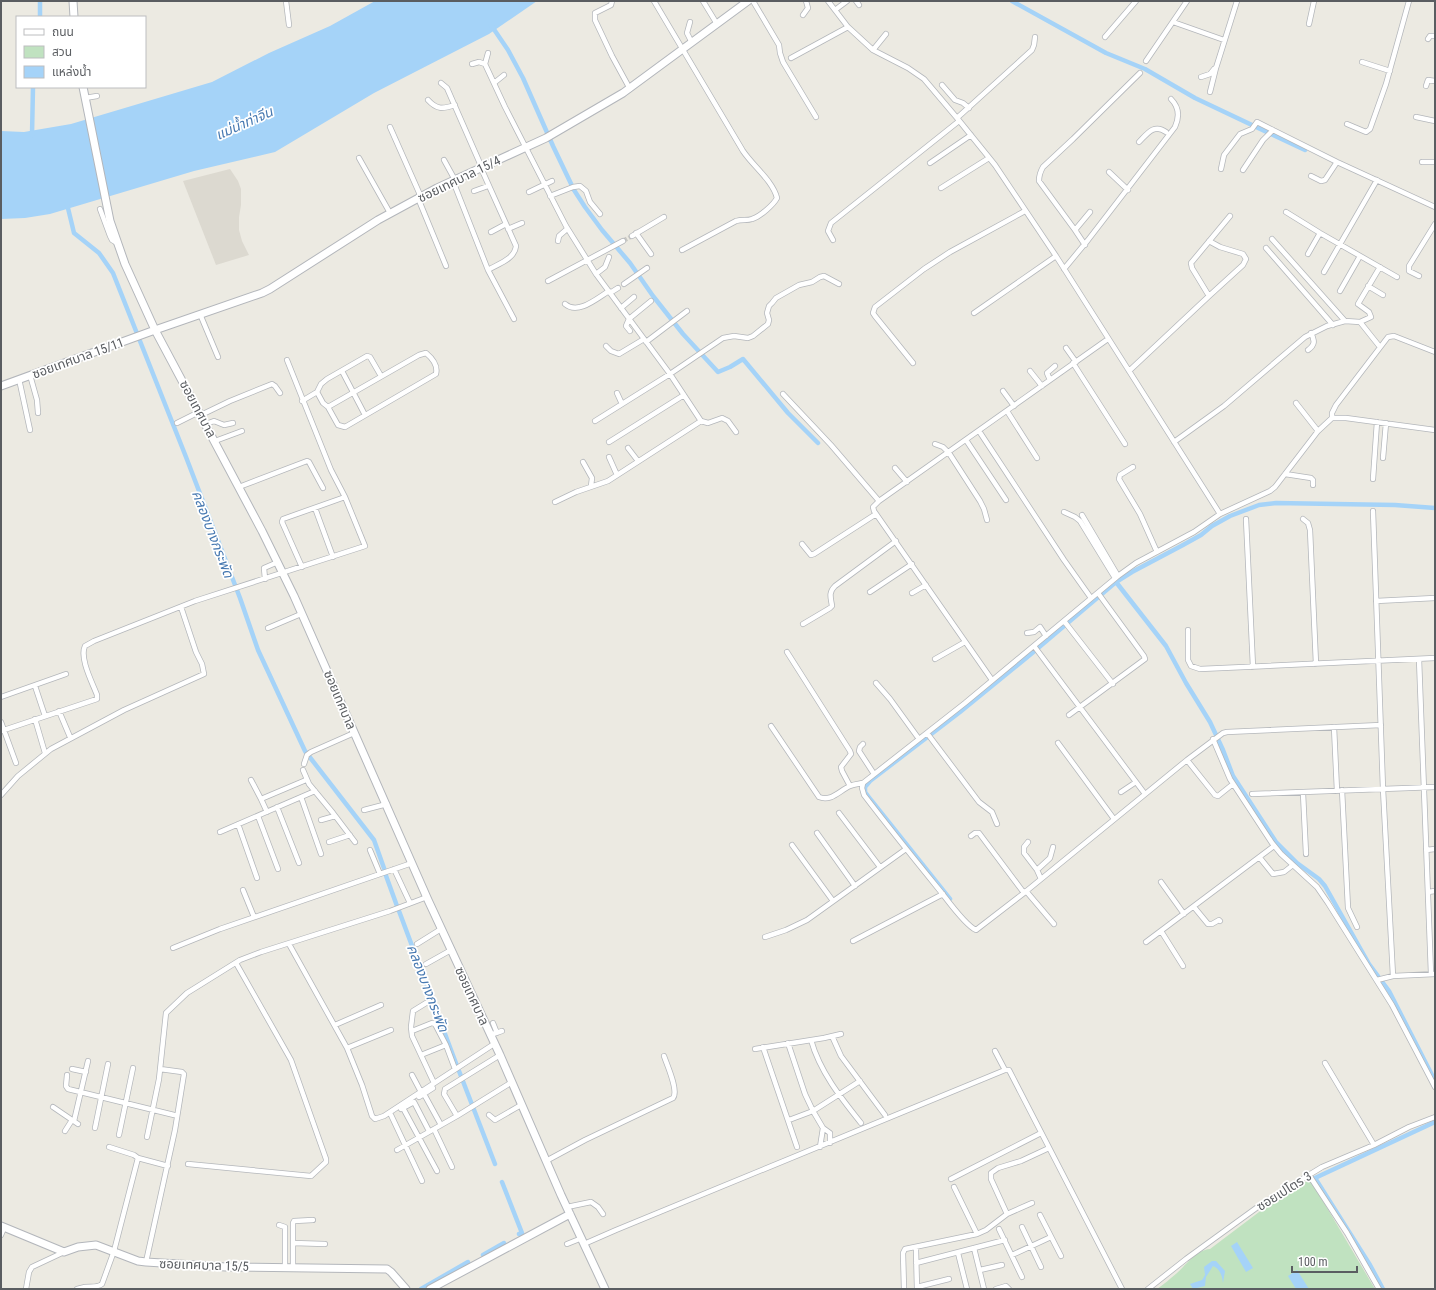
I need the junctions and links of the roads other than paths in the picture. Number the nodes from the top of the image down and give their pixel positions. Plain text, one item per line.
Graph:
1 (73, 1) edge
2 (286, 1) edge
3 (612, 1) edge
4 (654, 1) edge
5 (703, 1) edge
6 (748, 1) edge
7 (753, 1) edge
8 (806, 1) edge
9 (824, 1) edge
10 (828, 1) edge
11 (847, 1) edge
12 (1136, 1) edge
13 (1187, 1) edge
14 (1237, 1) edge
15 (1314, 1) edge
16 (1409, 1) edge
17 (835, 10) junction
18 (803, 15) dead end
19 (74, 16) edge
20 (690, 22) dead end
21 (1173, 22) junction
22 (717, 24) junction
23 (1309, 24) dead end
24 (289, 25) dead end
25 (848, 27) junction
26 (886, 34) dead end
27 (1435, 36) edge
28 (1034, 37) dead end
29 (1105, 37) dead end
30 (1428, 39) dead end
31 (1224, 40) junction
32 (692, 43) junction
33 (684, 50) junction
34 (873, 50) junction
35 (488, 53) dead end
36 (791, 58) dead end
37 (1146, 61) dead end
38 (1362, 62) dead end
39 (472, 64) dead end
40 (485, 64) junction
41 (1216, 68) junction
42 (1390, 71) junction
43 (1140, 72) dead end
44 (504, 75) dead end
45 (1201, 77) dead end
46 (1435, 81) edge
47 (441, 84) dead end
48 (494, 84) junction
49 (942, 85) dead end
50 (1426, 86) dead end
51 (83, 88) edge
52 (630, 88) junction
53 (1210, 92) dead end
54 (97, 96) dead end
55 (85, 98) junction
56 (1171, 99) dead end
57 (428, 100) dead end
58 (455, 105) junction
59 (969, 108) junction
60 (1416, 116) dead end
61 (816, 117) dead end
62 (958, 119) junction
63 (1435, 121) edge
64 (1347, 124) dead end
65 (390, 127) dead end
66 (1272, 131) junction
67 (1168, 133) junction
68 (971, 135) junction
69 (1139, 142) dead end
70 (525, 147) junction
71 (359, 158) dead end
72 (989, 158) junction
73 (444, 160) dead end
74 (1337, 162) junction
75 (1422, 162) dead end
76 (1435, 162) edge
77 (930, 163) dead end
78 (481, 168) junction
79 (1221, 169) dead end
80 (1243, 170) dead end
81 (1109, 172) dead end
82 (1311, 176) dead end
83 (454, 180) junction
84 (1377, 180) junction
85 (552, 181) dead end
86 (544, 184) junction
87 (488, 186) junction
88 (941, 188) dead end
89 (1128, 190) junction
90 (474, 191) dead end
91 (529, 192) dead end
92 (550, 196) junction
93 (420, 198) junction
94 (1435, 207) edge
95 (100, 209) dead end
96 (1025, 211) junction
97 (1090, 212) dead end
98 (1286, 212) dead end
99 (390, 213) junction
100 (600, 214) dead end
101 (664, 216) dead end
102 (1230, 216) dead end
103 (522, 223) dead end
104 (1435, 224) edge
105 (507, 227) junction
106 (567, 229) junction
107 (1075, 230) junction
108 (491, 232) dead end
109 (1320, 233) junction
110 (1272, 239) dead end
111 (833, 240) dead end
112 (558, 241) dead end
113 (1209, 241) junction
114 (117, 243) junction
115 (619, 244) tunnel mouth
116 (1340, 244) junction
117 (1084, 245) junction
118 (1266, 248) dead end
119 (682, 250) dead end
120 (652, 254) dead end
121 (1308, 254) dead end
122 (1056, 256) junction
123 (1360, 256) junction
124 (609, 258) dead end
125 (587, 261) junction
126 (446, 266) dead end
127 (1380, 267) junction
128 (647, 268) dead end
129 (1064, 269) junction
130 (488, 270) junction
131 (1324, 272) dead end
132 (596, 274) junction
133 (1419, 276) dead end
134 (1398, 277) dead end
135 (548, 281) dead end
136 (624, 284) dead end
137 (839, 284) dead end
138 (1368, 286) junction
139 (618, 288) dead end
140 (609, 292) junction
141 (1340, 292) dead end
142 (1383, 295) dead end
143 (1210, 296) junction
144 (634, 298) dead end
145 (651, 301) dead end
146 (565, 304) dead end
147 (621, 308) junction
148 (687, 311) dead end
149 (974, 313) dead end
150 (200, 314) junction
151 (514, 319) dead end
152 (629, 319) junction
153 (1345, 321) junction
154 (1360, 322) junction
155 (1333, 325) junction
156 (155, 330) junction
157 (630, 331) dead end
158 (1311, 333) junction
159 (1108, 339) junction
160 (645, 341) junction
161 (606, 346) dead end
162 (1380, 347) junction
163 (1066, 348) dead end
164 (1308, 350) dead end
165 (1435, 352) edge
166 (218, 356) dead end
167 (286, 360) dead end
168 (913, 363) dead end
169 (1074, 363) junction
170 (1055, 366) dead end
171 (342, 371) junction
172 (1030, 371) dead end
173 (1129, 371) junction
174 (670, 374) junction
175 (30, 375) junction
176 (382, 376) junction
177 (19, 379) junction
178 (1050, 380) junction
179 (1, 386) edge
180 (1042, 386) junction
181 (1003, 391) dead end
182 (318, 392) junction
183 (280, 393) dead end
184 (617, 393) dead end
185 (353, 394) junction
186 (783, 394) dead end
187 (684, 395) junction
188 (302, 401) junction
189 (1296, 403) dead end
190 (622, 404) junction
191 (1014, 406) junction
192 (328, 407) junction
193 (1007, 411) junction
194 (38, 413) dead end
195 (200, 413) junction
196 (365, 415) junction
197 (1332, 418) junction
198 (595, 421) dead end
199 (701, 421) junction
200 (1377, 422) junction
201 (177, 423) dead end
202 (233, 423) dead end
203 (1386, 423) junction
204 (206, 424) junction
205 (30, 430) dead end
206 (1435, 430) edge
207 (242, 431) dead end
208 (979, 431) junction
209 (1318, 431) junction
210 (736, 432) dead end
211 (966, 440) junction
212 (215, 441) junction
213 (609, 442) dead end
214 (1174, 442) junction
215 (935, 444) dead end
216 (1125, 444) dead end
217 (628, 448) dead end
218 (949, 453) junction
219 (609, 457) dead end
220 (1037, 458) dead end
221 (1383, 458) dead end
222 (638, 461) junction
223 (583, 462) dead end
224 (1133, 467) dead end
225 (895, 468) dead end
226 (1285, 474) junction
227 (617, 475) junction
228 (1373, 479) dead end
229 (907, 482) junction
230 (1312, 485) dead end
231 (591, 486) junction
232 (239, 487) junction
233 (323, 488) dead end
234 (345, 497) junction
235 (1006, 500) dead end
236 (555, 502) dead end
237 (876, 504) junction
238 (314, 508) junction
239 (1373, 511) dead end
240 (1064, 512) dead end
241 (876, 514) junction
242 (1220, 514) junction
243 (1082, 515) dead end
244 (1246, 518) dead end
245 (1303, 519) dead end
246 (987, 520) dead end
247 (896, 541) junction
248 (802, 544) dead end
249 (1157, 552) junction
250 (333, 557) junction
251 (278, 562) junction
252 (912, 564) junction
253 (302, 567) junction
254 (283, 573) junction
255 (1117, 577) junction
256 (266, 579) junction
257 (926, 585) junction
258 (870, 592) dead end
259 (912, 593) dead end
260 (1099, 594) junction
261 (1091, 598) junction
262 (1435, 598) edge
263 (1376, 601) junction
264 (181, 607) junction
265 (301, 614) junction
266 (1065, 622) junction
267 (803, 624) dead end
268 (268, 628) dead end
269 (1188, 630) dead end
270 (1027, 633) dead end
271 (1046, 636) junction
272 (965, 642) junction
273 (1034, 646) junction
274 (787, 652) dead end
275 (1435, 658) edge
276 (935, 659) dead end
277 (1419, 659) junction
278 (1378, 660) junction
279 (1316, 664) junction
280 (1253, 667) junction
281 (66, 674) dead end
282 (992, 680) junction
283 (876, 683) dead end
284 (1113, 684) junction
285 (35, 686) junction
286 (1, 697) edge
287 (1081, 707) junction
288 (59, 711) junction
289 (45, 716) junction
290 (1069, 716) dead end
291 (35, 719) junction
292 (1, 722) edge
293 (771, 726) dead end
294 (1381, 726) junction
295 (1334, 727) junction
296 (2, 730) edge
297 (354, 733) junction
298 (929, 735) junction
299 (70, 737) junction
300 (919, 739) junction
301 (1214, 739) junction
302 (1058, 743) dead end
303 (863, 744) dead end
304 (45, 753) junction
305 (1187, 760) junction
306 (16, 763) dead end
307 (304, 764) dead end
308 (303, 770) dead end
309 (874, 774) junction
310 (251, 780) dead end
311 (306, 780) junction
312 (1136, 782) junction
313 (862, 783) junction
314 (1233, 784) junction
315 (850, 786) junction
316 (1423, 787) junction
317 (1435, 787) edge
318 (1383, 789) junction
319 (1340, 790) junction
320 (315, 791) junction
321 (1121, 792) dead end
322 (1303, 793) junction
323 (1145, 794) junction
324 (1252, 794) dead end
325 (1, 795) edge
326 (301, 797) junction
327 (261, 800) junction
328 (387, 804) junction
329 (278, 807) junction
330 (364, 810) dead end
331 (267, 812) junction
332 (839, 813) dead end
333 (258, 816) junction
334 (335, 816) junction
335 (1114, 819) junction
336 (321, 820) dead end
337 (238, 824) junction
338 (997, 824) dead end
339 (220, 832) dead end
340 (817, 833) dead end
341 (350, 835) junction
342 (971, 836) dead end
343 (329, 842) dead end
344 (355, 842) dead end
345 (1028, 842) dead end
346 (792, 845) dead end
347 (1274, 846) junction
348 (1053, 847) dead end
349 (906, 849) junction
350 (1435, 849) edge
351 (370, 850) dead end
352 (1426, 850) junction
353 (321, 854) dead end
354 (1306, 854) dead end
355 (1260, 858) junction
356 (299, 863) dead end
357 (412, 863) junction
358 (1293, 865) junction
359 (880, 867) junction
360 (278, 869) dead end
361 (394, 869) junction
362 (1038, 870) junction
363 (380, 874) junction
364 (257, 878) dead end
365 (1041, 879) junction
366 (1161, 882) dead end
367 (855, 886) junction
368 (243, 890) dead end
369 (1435, 891) edge
370 (1025, 892) junction
371 (1428, 892) junction
372 (942, 894) junction
373 (427, 897) junction
374 (833, 901) junction
375 (410, 904) junction
376 (1194, 907) junction
377 (1435, 910) edge
378 (1428, 911) junction
379 (1184, 914) junction
380 (254, 917) junction
381 (1220, 921) dead end
382 (1054, 924) dead end
383 (1357, 927) dead end
384 (441, 929) junction
385 (1161, 931) junction
386 (765, 937) dead end
387 (853, 941) dead end
388 (1146, 942) dead end
389 (289, 944) junction
390 (417, 944) dead end
391 (173, 948) dead end
392 (451, 950) junction
393 (236, 963) junction
394 (426, 964) dead end
395 (1183, 966) dead end
396 (1433, 974) edge
397 (1393, 976) junction
398 (1380, 979) junction
399 (426, 1003) dead end
400 (381, 1005) dead end
401 (493, 1024) dead end
402 (335, 1025) junction
403 (391, 1030) dead end
404 (412, 1031) junction
405 (502, 1031) dead end
406 (494, 1034) junction
407 (841, 1034) dead end
408 (832, 1036) junction
409 (810, 1040) junction
410 (788, 1043) junction
411 (494, 1044) junction
412 (446, 1045) junction
413 (347, 1048) junction
414 (763, 1048) junction
415 (755, 1049) dead end
416 (995, 1051) dead end
417 (421, 1055) junction
418 (500, 1055) junction
419 (664, 1056) dead end
420 (88, 1061) dead end
421 (1325, 1063) dead end
422 (108, 1064) dead end
423 (133, 1068) dead end
424 (72, 1069) dead end
425 (160, 1069) junction
426 (455, 1069) junction
427 (1006, 1070) junction
428 (86, 1072) junction
429 (67, 1075) dead end
430 (412, 1075) dead end
431 (860, 1081) junction
432 (512, 1082) junction
433 (434, 1086) junction
434 (1435, 1087) edge
435 (81, 1093) junction
436 (421, 1094) junction
437 (839, 1094) junction
438 (101, 1098) junction
439 (126, 1103) junction
440 (521, 1105) junction
441 (53, 1107) dead end
442 (403, 1108) junction
443 (153, 1110) junction
444 (813, 1111) junction
445 (174, 1115) dead end
446 (390, 1115) junction
447 (489, 1115) dead end
448 (885, 1115) dead end
449 (456, 1116) junction
450 (1435, 1117) edge
451 (789, 1120) junction
452 (381, 1121) dead end
453 (75, 1122) junction
454 (861, 1123) dead end
455 (441, 1125) junction
456 (95, 1128) dead end
457 (823, 1128) junction
458 (432, 1130) junction
459 (65, 1131) dead end
460 (1041, 1133) junction
461 (119, 1134) dead end
462 (147, 1137) dead end
463 (420, 1138) junction
464 (830, 1142) junction
465 (1374, 1145) junction
466 (406, 1146) junction
467 (109, 1147) dead end
468 (797, 1147) dead end
469 (820, 1147) junction
470 (1049, 1148) junction
471 (397, 1150) dead end
472 (138, 1158) junction
473 (546, 1161) junction
474 (188, 1164) dead end
475 (168, 1166) junction
476 (452, 1166) dead end
477 (437, 1171) dead end
478 (1309, 1174) junction
479 (951, 1179) dead end
480 (422, 1181) dead end
481 (954, 1187) dead end
482 (1032, 1203) dead end
483 (568, 1211) junction
484 (603, 1214) dead end
485 (1007, 1214) junction
486 (1040, 1215) dead end
487 (314, 1220) dead end
488 (279, 1226) dead end
489 (2, 1227) edge
490 (1022, 1227) dead end
491 (999, 1229) dead end
492 (977, 1234) junction
493 (1, 1235) edge
494 (1051, 1237) junction
495 (1005, 1240) junction
496 (583, 1241) junction
497 (293, 1243) junction
498 (325, 1244) dead end
499 (567, 1244) dead end
500 (1031, 1246) junction
501 (974, 1248) junction
502 (916, 1250) dead end
503 (114, 1251) junction
504 (64, 1252) junction
505 (958, 1253) junction
506 (1012, 1255) junction
507 (1061, 1256) dead end
508 (146, 1262) junction
509 (916, 1263) junction
510 (1002, 1265) dead end
511 (285, 1267) junction
512 (293, 1267) junction
513 (1041, 1268) dead end
514 (980, 1270) junction
515 (1022, 1277) dead end
516 (949, 1279) dead end
517 (84, 1288) edge
518 (917, 1288) edge
519 (26, 1289) edge
520 (77, 1289) edge
521 (406, 1289) edge
522 (430, 1289) edge
523 (606, 1289) edge
524 (904, 1289) edge
525 (967, 1289) edge
526 (984, 1289) edge
527 (996, 1289) edge
528 (1008, 1289) edge
529 (1122, 1289) edge
530 (1148, 1289) edge
531 (1379, 1289) edge

1 - 19 street
2 - 24 street
3 - 52 street
4 - 33 street
5 - 22 street
6 - 22 street, ซอยเทศบาล 15/4
7 - 61 street
8 - 18 street
9 - 10 street
10 - 17 street
11 - 17 street
12 - 29 street
13 - 21 street
14 - 31 street
15 - 23 street
16 - 42 street
17 - 25 street
20 - 32 street
21 - 31 street
21 - 37 street
22 - 32 street, ซอยเทศบาล 15/4
25 - 34 street
25 - 36 street
26 - 34 street
27 - 30 street
28 - 59 street
31 - 41 street
32 - 33 street, ซอยเทศบาล 15/4
33 - 52 street, ซอยเทศบาล 15/4
33 - 119 street
34 - 62 street
35 - 40 street
38 - 42 street
39 - 40 street
40 - 48 street
41 - 45 street
41 - 53 street
42 - 64 street
43 - 107 street
44 - 48 street
46 - 50 street
47 - 58 street
48 - 70 street
49 - 59 street
51 - 55 street, ซอยเทศบาล
52 - 70 street, ซอยเทศบาล 15/4
54 - 55 street
55 - 114 street, ซอยเทศบาล
56 - 67 street
57 - 58 street
58 - 78 street
59 - 62 street
60 - 63 street
62 - 68 street
62 - 111 street
65 - 93 street
66 - 74 street
66 - 79 street
66 - 80 street
67 - 69 street
67 - 89 street
68 - 72 street
68 - 77 street
70 - 78 street, ซอยเทศบาล 15/4
70 - 86 street
71 - 99 street
72 - 88 street
72 - 96 street
73 - 83 street
74 - 82 street
74 - 84 street
75 - 76 street
78 - 83 street, ซอยเทศบาล 15/4
78 - 87 street
81 - 89 street
83 - 93 street, ซอยเทศบาล 15/4
83 - 130 street
84 - 94 street
84 - 116 street
85 - 86 street
86 - 91 street
86 - 92 street
87 - 90 street
87 - 105 street
89 - 117 street
92 - 100 street
92 - 106 street
93 - 99 street, ซอยเทศบาล 15/4
93 - 126 street
95 - 114 street
96 - 122 street
96 - 168 street
97 - 107 street
98 - 109 street
99 - 150 street, ซอยเทศบาล 15/4
101 - 120 street
102 - 113 street
103 - 105 street
104 - 133 street
105 - 108 street
105 - 130 street
106 - 112 street
106 - 125 street
107 - 117 street
109 - 116 street
109 - 121 street
110 - 153 street
113 - 143 street
113 - 143 street
114 - 156 street, ซอยเทศบาล
115 - 125 street
116 - 123 street
116 - 131 street
117 - 129 street
118 - 155 street
122 - 129 street
122 - 149 street
123 - 127 street
123 - 141 street
124 - 132 street
125 - 132 street
125 - 135 street
127 - 134 street
127 - 138 street
128 - 136 street
129 - 159 street
130 - 151 street
132 - 140 street
137 - 174 street
138 - 142 street
138 - 154 street
139 - 140 street
140 - 146 street
140 - 147 street
143 - 173 street
144 - 147 street
145 - 152 street
147 - 152 street
148 - 160 street
150 - 156 street, ซอยเทศบาล 15/4
150 - 166 street
152 - 157 street
152 - 160 street
153 - 154 street
153 - 155 street
154 - 162 street
155 - 158 street
156 - 175 street, ซอยเทศบาล 15/11
156 - 195 street, ซอยเทศบาล
158 - 164 street
158 - 214 street
159 - 169 street
159 - 173 street
160 - 161 street
160 - 174 street
162 - 165 street
162 - 197 street
163 - 169 street
167 - 188 street
169 - 178 street
169 - 216 street
170 - 178 street
171 - 176 street
171 - 182 street
171 - 185 street
172 - 180 street
173 - 214 street
174 - 187 street
174 - 190 street
175 - 177 street, ซอยเทศบาล 15/11
175 - 194 street
176 - 185 street
176 - 196 street
177 - 179 street, ซอยเทศบาล 15/11
177 - 205 street
178 - 180 street
180 - 191 street
181 - 191 street
182 - 188 street
182 - 192 street
183 - 195 street
184 - 190 street
185 - 192 street
185 - 196 street
186 - 237 street
187 - 199 street
187 - 213 street
188 - 234 street
189 - 209 street
190 - 198 street
191 - 193 street
192 - 196 street
193 - 208 street
193 - 220 street
195 - 201 street
195 - 204 street, ซอยเทศบาล
197 - 200 street
197 - 209 street
199 - 210 street
199 - 222 street
200 - 203 street
200 - 228 street
202 - 204 street
203 - 206 street
203 - 221 street
204 - 212 street, ซอยเทศบาล
207 - 212 street
208 - 211 street
208 - 261 street
209 - 226 street
211 - 218 street
211 - 235 street
212 - 232 street, ซอยเทศบาล
214 - 242 street
215 - 218 street
217 - 222 street
218 - 229 street
218 - 246 street
219 - 227 street
222 - 227 street
223 - 231 street
224 - 249 street
225 - 229 street
226 - 230 street
226 - 242 street
227 - 231 street
229 - 237 street
231 - 236 street
232 - 233 street
232 - 251 street, ซอยเทศบาล
234 - 238 street
234 - 250 street
237 - 241 street
238 - 250 street
238 - 253 street
239 - 263 street
240 - 255 street
241 - 247 street
241 - 248 street
242 - 249 street
243 - 255 street
244 - 280 street
245 - 279 street
247 - 252 street
247 - 267 street
249 - 255 street
250 - 253 street
251 - 254 street, ซอยเทศบาล
251 - 256 street
252 - 257 street
252 - 258 street
253 - 254 street
254 - 256 street
254 - 265 street, ซอยเทศบาล
255 - 260 street
256 - 264 street
257 - 259 street
257 - 272 street
260 - 261 street
260 - 284 street
261 - 266 street
262 - 263 street
263 - 278 street
264 - 288 street
264 - 299 street
265 - 268 street
265 - 297 street, ซอยเทศบาล
266 - 271 street
266 - 284 street
269 - 280 street
270 - 271 street
271 - 273 street
272 - 276 street
272 - 282 street
273 - 282 street
273 - 287 street
274 - 315 street
275 - 277 street
277 - 278 street
277 - 316 street
278 - 279 street
278 - 294 street
279 - 280 street
281 - 285 street
282 - 298 street
283 - 300 street
284 - 287 street
285 - 286 street
285 - 289 street
287 - 290 street
287 - 312 street
288 - 289 street
288 - 299 street
289 - 291 street
291 - 296 street
291 - 304 street
292 - 296 street
293 - 315 street
294 - 295 street
294 - 318 street
295 - 301 street
295 - 319 street
296 - 306 street
297 - 307 street
297 - 328 street, ซอยเทศบาล
298 - 300 street
298 - 338 street
299 - 304 street
300 - 309 street
301 - 305 street
301 - 314 street
302 - 335 street
303 - 309 street
304 - 325 street
305 - 314 street
305 - 323 street
308 - 311 street
309 - 313 street
310 - 327 street
311 - 320 street
311 - 327 street
312 - 321 street
312 - 323 street
313 - 315 street
313 - 349 street
314 - 347 street
316 - 317 street
316 - 318 street
316 - 352 street
318 - 319 street
318 - 397 street
319 - 322 street
319 - 383 street
320 - 326 street
320 - 334 street
322 - 324 street
322 - 354 street
323 - 335 street
326 - 329 street
326 - 353 street
327 - 331 street
328 - 330 street
328 - 357 street, ซอยเทศบาล
329 - 331 street
329 - 356 street
331 - 333 street
332 - 359 street
333 - 337 street
333 - 360 street
334 - 336 street
334 - 341 street
335 - 365 street
337 - 339 street
337 - 364 street
340 - 367 street
341 - 343 street
341 - 344 street
342 - 370 street
345 - 362 street
346 - 374 street
347 - 355 street
347 - 358 street
348 - 362 street
349 - 359 street
349 - 372 street
350 - 352 street
351 - 363 street
352 - 371 street
355 - 358 street
355 - 376 street
357 - 361 street
357 - 373 street, ซอยเทศบาล
358 - 398 street
359 - 367 street
361 - 363 street
361 - 375 street
362 - 365 street
363 - 380 street
365 - 370 street
366 - 379 street
367 - 374 street
368 - 380 street
369 - 371 street
370 - 372 street
370 - 382 street
371 - 378 street
372 - 387 street
373 - 375 street
373 - 384 street, ซอยเทศบาล
374 - 386 street
375 - 389 street
376 - 379 street
376 - 381 street
377 - 378 street
378 - 396 street
379 - 385 street
380 - 391 street
384 - 390 street
384 - 392 street, ซอยเทศบาล
385 - 388 street
385 - 395 street
389 - 393 street
389 - 402 street
392 - 394 street
392 - 406 street, ซอยเทศบาล
393 - 425 street
393 - 474 street
396 - 397 street
397 - 398 street
398 - 434 street
399 - 404 street
400 - 402 street
401 - 406 street
402 - 413 street
403 - 413 street
404 - 412 street
404 - 417 street
405 - 406 street
406 - 411 street, ซอยเทศบาล
407 - 408 street
408 - 409 street
408 - 431 street
409 - 410 street
409 - 437 street
410 - 414 street
410 - 444 street
411 - 418 street, ซอยเทศบาล
411 - 426 street
412 - 417 street
412 - 426 street
413 - 436 street
414 - 415 street
414 - 451 street
416 - 427 street
417 - 433 street
418 - 432 street, ซอยเทศบาล
418 - 449 street
419 - 473 street
420 - 428 street
421 - 465 street
422 - 438 street
423 - 439 street
424 - 428 street
425 - 443 street
425 - 475 street
426 - 433 street
427 - 460 street
427 - 464 street
428 - 435 street
429 - 435 street
430 - 436 street
431 - 437 street
431 - 448 street
432 - 440 street, ซอยเทศบาล
432 - 449 street
433 - 436 street
435 - 438 street
435 - 453 street
436 - 455 street
437 - 444 street
437 - 454 street
438 - 439 street
438 - 456 street
439 - 443 street
439 - 461 street
440 - 447 street
440 - 473 street, ซอยเทศบาล
441 - 453 street
442 - 446 street
442 - 458 street
442 - 463 street
443 - 445 street
443 - 462 street
444 - 451 street
444 - 457 street
446 - 452 street
446 - 466 street
449 - 455 street
450 - 465 street, ซอยเปโตร 3
451 - 468 street
453 - 459 street
455 - 458 street
457 - 464 street
457 - 469 street
458 - 463 street
458 - 476 street
460 - 470 street
460 - 479 street
463 - 466 street
463 - 477 street
464 - 469 street
465 - 478 street, ซอยเปโตร 3
466 - 471 street
466 - 480 street
467 - 472 street
469 - 496 street
470 - 485 street
470 - 529 street
472 - 475 street
472 - 503 street
473 - 483 street, ซอยเทศบาล
475 - 508 street
478 - 530 street, ซอยเปโตร 3
478 - 531 street
481 - 492 street
482 - 485 street
483 - 484 street
483 - 496 street, ซอยเทศบาล
483 - 522 street
485 - 492 street
486 - 494 street
487 - 497 street
488 - 511 street
489 - 493 street
489 - 504 street
490 - 500 street
491 - 495 street
492 - 524 street
494 - 500 street
494 - 507 street
495 - 501 street
495 - 506 street
496 - 499 street
496 - 523 street, ซอยเทศบาล
497 - 498 street
497 - 512 street
500 - 506 street
500 - 513 street
501 - 505 street
501 - 514 street
502 - 509 street
503 - 504 street, ซอยเทศบาล 15/5
503 - 508 street, ซอยเทศบาล 15/5
503 - 517 street
504 - 519 street
505 - 509 street
505 - 525 street
506 - 515 street
508 - 511 street, ซอยเทศบาล 15/5
509 - 518 street
510 - 514 street
511 - 512 street, ซอยเทศบาล 15/5
512 - 521 street, ซอยเทศบาล 15/5
514 - 526 street
516 - 518 street
517 - 520 street
527 - 528 street

